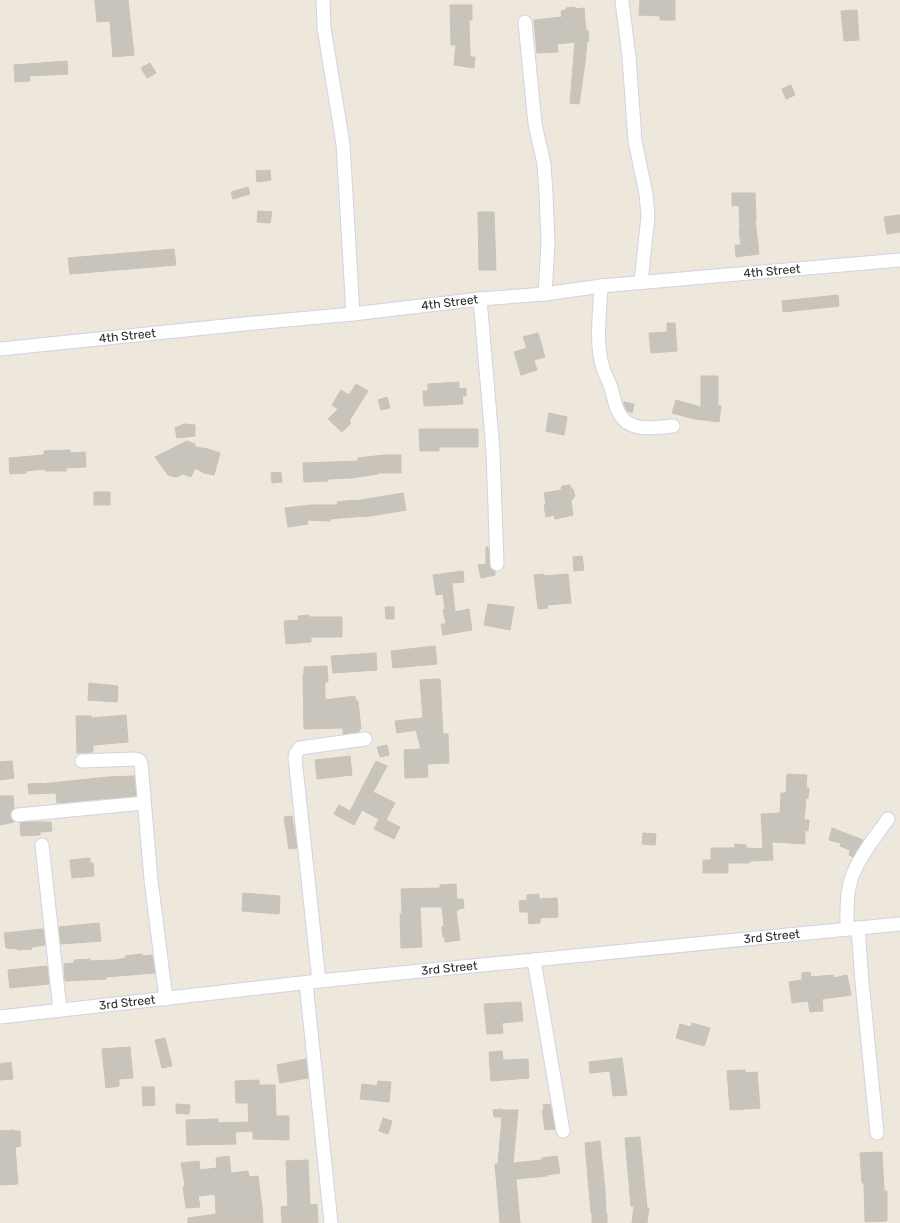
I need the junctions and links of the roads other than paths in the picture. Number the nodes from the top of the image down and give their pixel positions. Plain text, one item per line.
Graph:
1 (323, 0) edge
2 (622, 1) dead end
3 (525, 22) dead end
4 (900, 260) edge
5 (641, 282) junction
6 (601, 286) junction
7 (545, 294) junction
8 (480, 299) junction
9 (353, 314) junction
10 (0, 349) edge
11 (673, 426) dead end
12 (497, 564) dead end
13 (366, 739) dead end
14 (82, 761) dead end
15 (144, 803) junction
16 (18, 815) dead end
17 (888, 819) dead end
18 (42, 845) dead end
19 (900, 924) edge
20 (852, 929) junction
21 (534, 960) junction
22 (313, 982) junction
23 (166, 999) junction
24 (60, 1010) junction
25 (0, 1017) edge
26 (564, 1131) dead end
27 (877, 1133) dead end
28 (330, 1223) edge

1 - 9 street
2 - 5 street
3 - 7 street
4 - 5 street, 4th Street
5 - 6 street, 4th Street
6 - 7 street, 4th Street
6 - 11 street
7 - 8 street, 4th Street
8 - 9 street, 4th Street
8 - 12 street
9 - 10 street, 4th Street
13 - 22 street
14 - 15 street
15 - 16 street
15 - 23 street
17 - 20 street
18 - 24 street
19 - 20 street, 3rd Street
20 - 21 street, 3rd Street
20 - 27 street
21 - 22 street, 3rd Street
21 - 26 street
22 - 23 street, 3rd Street
22 - 28 street
23 - 24 street, 3rd Street
24 - 25 street, 3rd Street

